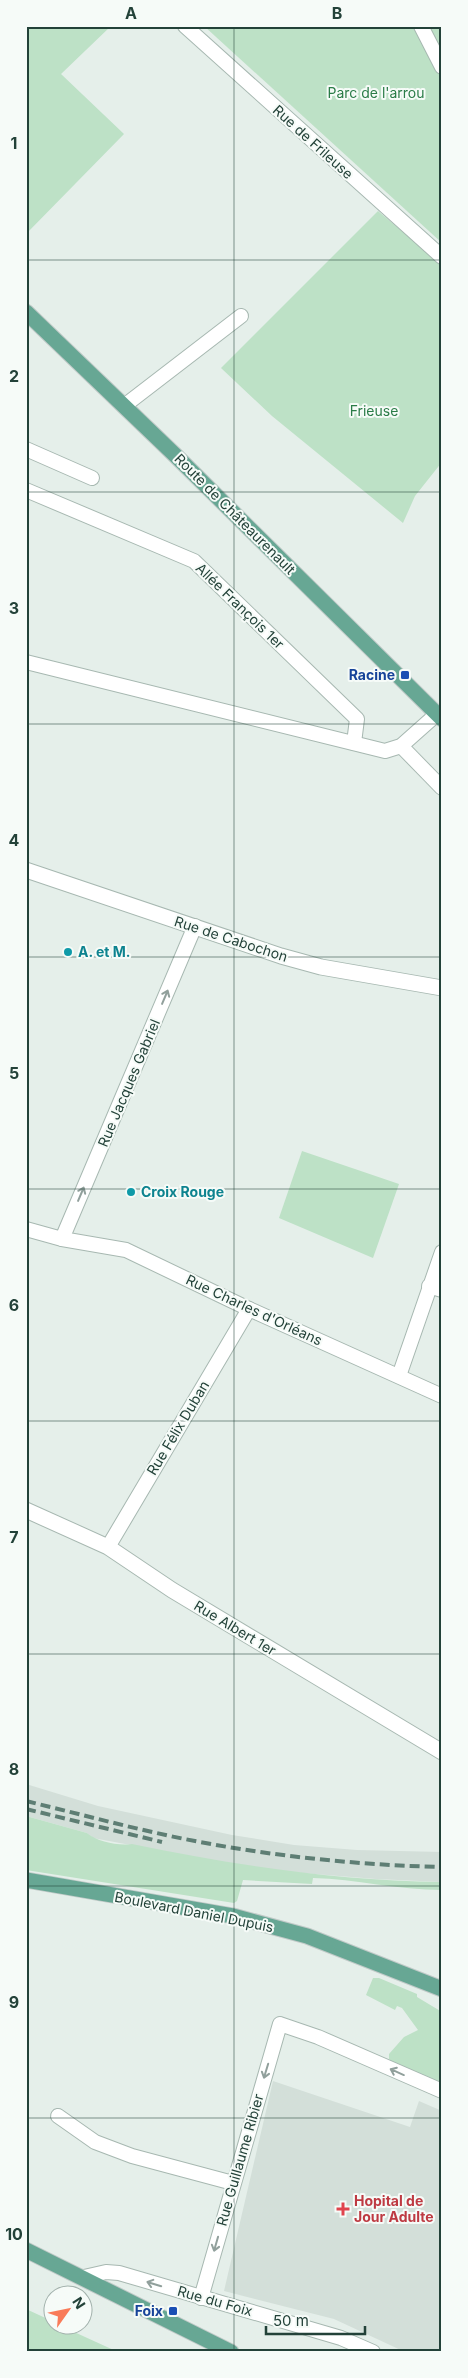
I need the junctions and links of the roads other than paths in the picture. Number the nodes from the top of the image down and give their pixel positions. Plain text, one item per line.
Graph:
1 (185, 26) edge
2 (421, 26) edge
3 (442, 67) edge
4 (442, 257) edge
5 (26, 312) edge
6 (241, 316) dead end
7 (124, 406) junction
8 (26, 449) edge
9 (92, 478) dead end
10 (26, 490) edge
11 (26, 662) edge
12 (439, 716) edge
13 (354, 743) junction
14 (401, 746) junction
15 (442, 788) edge
16 (26, 870) edge
17 (195, 926) junction
18 (442, 988) edge
19 (26, 1229) edge
20 (62, 1239) junction
21 (442, 1252) edge
22 (436, 1288) edge
23 (249, 1309) junction
24 (399, 1376) junction
25 (442, 1396) edge
26 (26, 1510) edge
27 (108, 1547) junction
28 (442, 1752) edge
29 (26, 1880) edge
30 (442, 1989) edge
31 (442, 2091) edge
32 (58, 2116) dead end
33 (233, 2183) junction
34 (26, 2250) edge
35 (84, 2277) junction
36 (201, 2298) junction
37 (231, 2352) edge
38 (373, 2352) edge

1 - 4 street, Rue de Frileuse
2 - 3 street
5 - 7 main road, Route de Châteaurenault
6 - 7 street
7 - 12 main road, Route de Châteaurenault
8 - 9 street
10 - 13 street, Allée François 1er
11 - 13 street
12 - 14 street
13 - 14 street
14 - 15 street
16 - 17 street, Rue de Cabochon
17 - 18 street, Rue de Cabochon
20 -> 17 street, Rue Jacques Gabriel
19 - 20 street, Rue Charles d'Orléans
20 - 23 street, Rue Charles d'Orléans
21 - 22 street
22 - 24 street
23 - 24 street, Rue Charles d'Orléans
23 - 27 street, Rue Félix Duban
24 - 25 street, Rue Charles d'Orléans
26 - 27 street, Rue Albert 1er
27 - 28 street, Rue Albert 1er
29 - 30 main road, Boulevard Daniel Dupuis
31 -> 33 street, Rue Guillaume Ribier
32 - 33 street
33 -> 36 street, Rue Guillaume Ribier
34 - 35 main road
36 -> 35 street, Rue du Foix
35 - 37 main road
36 - 38 street, Rue du Foix

